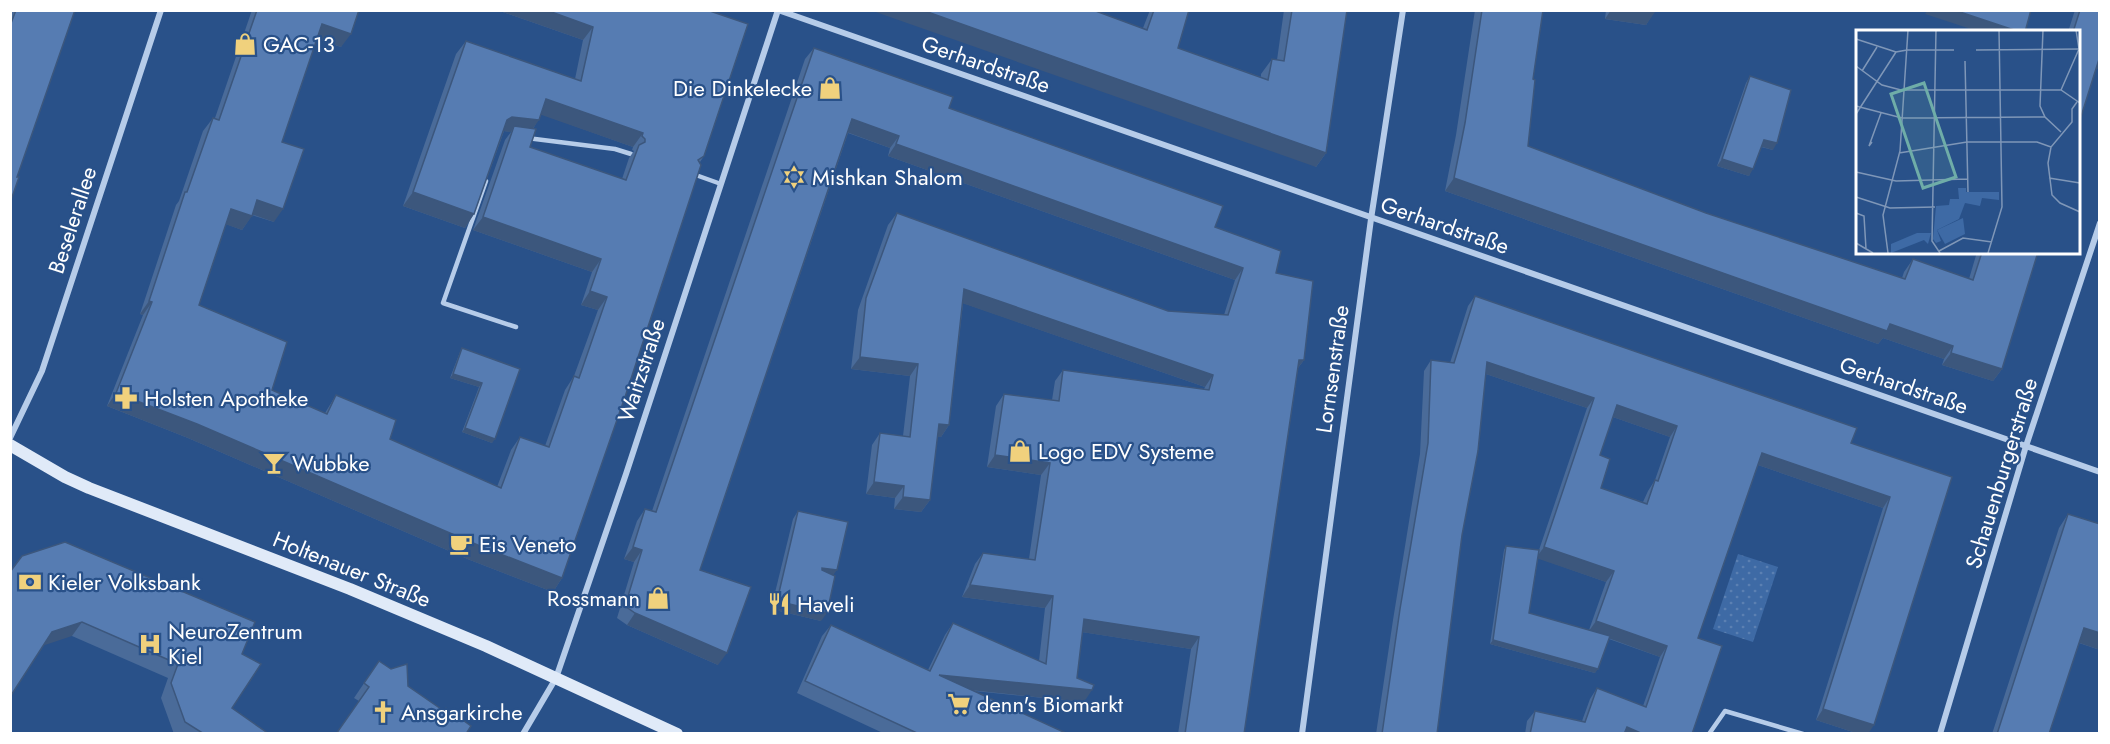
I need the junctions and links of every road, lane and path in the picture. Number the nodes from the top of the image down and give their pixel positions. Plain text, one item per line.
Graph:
1 (161, 10) edge
2 (778, 10) edge
3 (1403, 10) edge
4 (524, 138) edge
5 (631, 154) edge
6 (693, 174) edge
7 (487, 179) edge
8 (721, 184) junction
9 (1371, 219) junction
10 (2100, 224) edge
11 (516, 327) dead end
12 (10, 438) edge
13 (10, 446) edge
14 (2026, 446) junction
15 (2100, 472) edge
16 (556, 678) junction
17 (523, 734) edge
18 (677, 734) edge
19 (1302, 734) edge
20 (1708, 734) edge
21 (1803, 734) edge
22 (1940, 734) edge

1 - 12 street, Beselerallee
2 - 8 street, Waitzstraße
2 - 9 street, Gerhardstraße
3 - 9 street, Lornsenstraße
4 - 5 lane
6 - 8 lane
7 - 11 lane
8 - 16 street, Waitzstraße
9 - 14 street, Gerhardstraße
9 - 19 street, Lornsenstraße
10 - 14 street, Schauenburgerstraße
13 - 16 main road, Holtenauer Straße
14 - 15 street, Gerhardstraße
14 - 22 street, Schauenburgerstraße
16 - 17 street, Waitzstraße
16 - 18 main road, Holtenauer Straße
20 - 21 lane

